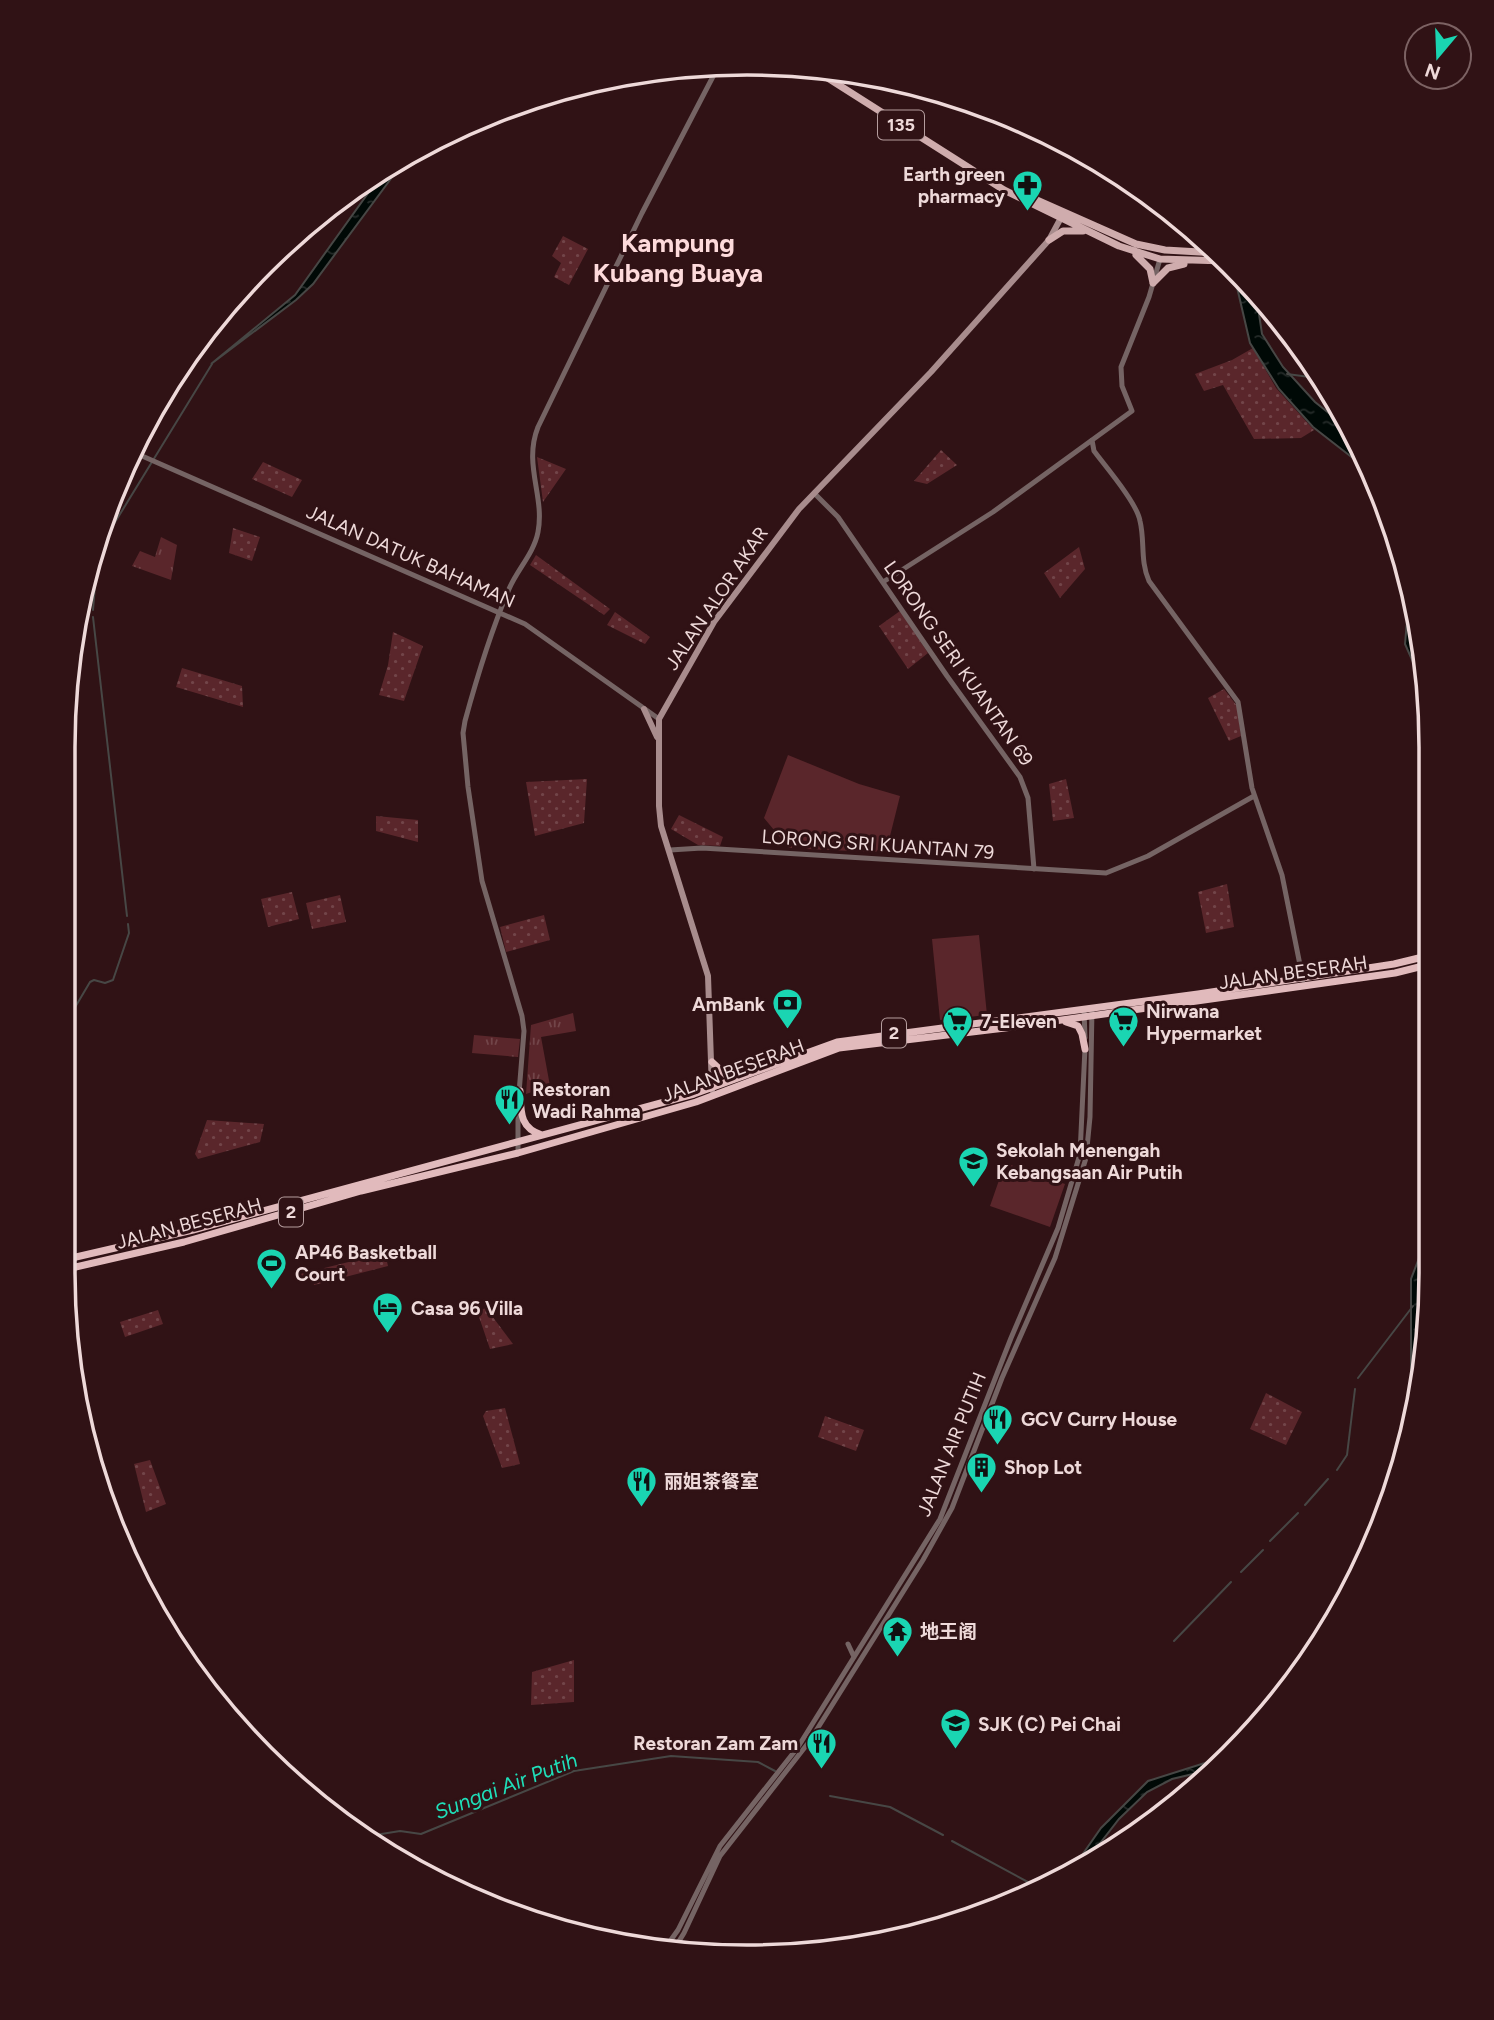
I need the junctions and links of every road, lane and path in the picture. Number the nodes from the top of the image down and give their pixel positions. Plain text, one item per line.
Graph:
1 (713, 77) edge
2 (833, 81) edge
3 (1063, 215) junction
4 (1101, 237) junction
5 (1049, 240) junction
6 (1128, 250) junction
7 (1188, 252) junction
8 (1201, 252) edge
9 (1160, 259) junction
10 (1199, 261) junction
11 (1210, 261) edge
12 (1153, 283) junction
13 (1091, 440) junction
14 (142, 456) edge
15 (814, 493) junction
16 (883, 582) junction
17 (499, 611) junction
18 (644, 709) junction
19 (659, 719) junction
20 (659, 742) junction
21 (1254, 796) junction
22 (670, 850) junction
23 (1034, 869) junction
24 (1419, 958) edge
25 (1419, 967) edge
26 (1304, 982) junction
27 (1088, 1013) junction
28 (1056, 1021) junction
29 (1085, 1049) junction
30 (712, 1062) junction
31 (746, 1075) junction
32 (520, 1091) junction
33 (712, 1093) junction
34 (543, 1135) junction
35 (518, 1142) junction
36 (518, 1153) junction
37 (75, 1257) edge
38 (75, 1267) edge
39 (877, 1633) junction
40 (869, 1634) junction
41 (848, 1644) dead end
42 (855, 1657) junction
43 (671, 1940) edge
44 (679, 1941) edge

1 - 17 street
2 - 3 main road, 135
3 - 4 main road, 135
3 - 5 main road, JALAN ALOR AKAR
3 - 7 main road, 135
4 - 5 main road
4 - 6 main road, 135
5 - 15 main road, JALAN ALOR AKAR
6 - 9 main road, 135
6 - 12 main road
7 - 8 main road, 135
7 - 9 main road
9 - 10 main road, 135
9 - 12 street
10 - 11 main road, 135
10 - 12 main road
12 - 13 street
13 - 16 street
13 - 21 street
14 - 17 street, JALAN DATUK BAHAMAN
15 - 16 street, LORONG SERI KUANTAN 69
15 - 19 main road, JALAN ALOR AKAR
16 - 23 street, LORONG SERI KUANTAN 69
17 - 18 street, JALAN DATUK BAHAMAN
17 - 32 street
18 - 19 street, JALAN DATUK BAHAMAN
18 - 20 main road
19 - 20 main road, JALAN ALOR AKAR
20 - 22 main road, JALAN ALOR AKAR
21 - 23 street, LORONG SRI KUANTAN 79
21 - 26 street
22 - 23 street, LORONG SRI KUANTAN 79
22 - 30 main road, JALAN ALOR AKAR
24 - 26 highway, JALAN BESERAH / 2
25 - 26 highway, JALAN BESERAH / 2
26 - 27 highway, JALAN BESERAH / 2
27 - 28 highway, JALAN BESERAH / 2
27 - 29 street, JALAN AIR PUTIH
27 - 31 highway, JALAN BESERAH / 2
27 - 39 street, JALAN AIR PUTIH
28 - 29 highway
28 - 33 highway, JALAN BESERAH / 2
29 - 40 street, JALAN AIR PUTIH
30 - 31 highway
30 - 33 main road, JALAN ALOR AKAR
31 - 33 highway, JALAN BESERAH / 2
32 - 34 highway
32 - 35 street
33 - 34 highway, JALAN BESERAH / 2
33 - 36 highway, JALAN BESERAH / 2
34 - 35 highway, JALAN BESERAH / 2
35 - 36 street
35 - 37 highway, JALAN BESERAH / 2
36 - 38 highway, JALAN BESERAH / 2
39 - 40 street
39 - 44 street, JALAN AIR PUTIH
40 - 42 street, JALAN AIR PUTIH
41 - 42 street
42 - 43 street, JALAN AIR PUTIH

